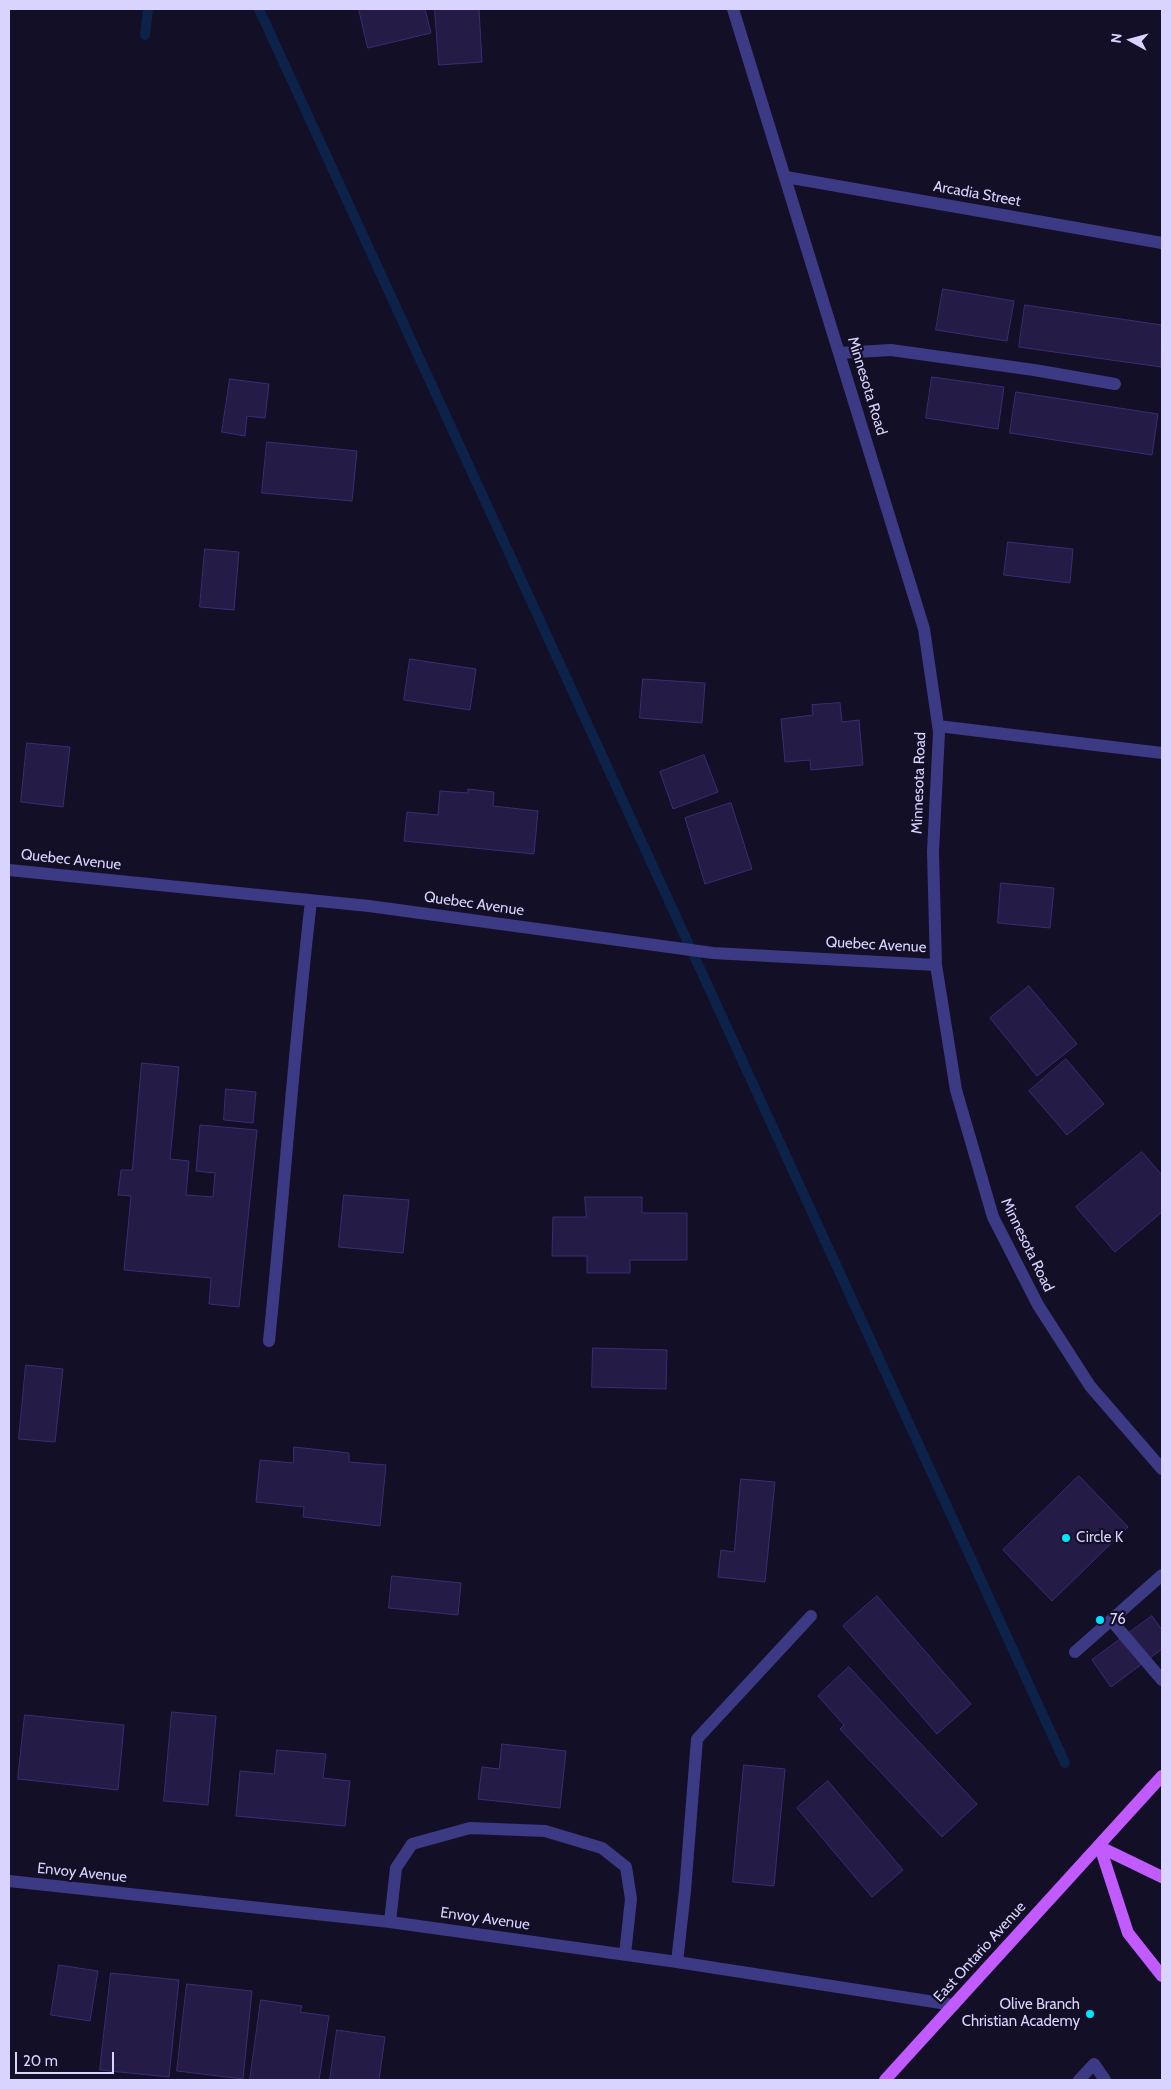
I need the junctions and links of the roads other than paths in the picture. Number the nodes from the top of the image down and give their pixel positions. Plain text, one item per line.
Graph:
1 (733, 9) edge
2 (786, 178) junction
3 (1162, 243) edge
4 (840, 353) junction
5 (1115, 384) dead end
6 (938, 726) junction
7 (1162, 752) edge
8 (9, 870) edge
9 (311, 901) junction
10 (936, 965) junction
11 (269, 1341) dead end
12 (1162, 1467) edge
13 (1162, 1575) edge
14 (811, 1616) dead end
15 (1111, 1620) junction
16 (1075, 1652) dead end
17 (1162, 1680) edge
18 (1162, 1776) edge
19 (1100, 1847) junction
20 (1162, 1877) edge
21 (9, 1881) edge
22 (390, 1922) junction
23 (625, 1954) junction
24 (677, 1962) junction
25 (1162, 1976) edge
26 (954, 2005) junction
27 (885, 2080) edge
28 (1079, 2080) edge
29 (1105, 2080) edge

1 - 2 street, Minnesota Road
2 - 3 street, Arcadia Street
2 - 4 street, Minnesota Road
4 - 5 street
4 - 6 street, Minnesota Road
6 - 7 street
6 - 10 street, Minnesota Road
8 - 9 street, Quebec Avenue
9 - 10 street, Quebec Avenue
9 - 11 street
10 - 12 street, Minnesota Road
13 - 15 street
14 - 24 street
15 - 16 street
15 - 17 street
18 - 19 main road, East Ontario Avenue
19 - 20 main road
19 - 25 main road
19 - 26 main road, East Ontario Avenue
21 - 22 street, Envoy Avenue
22 - 23 street, Envoy Avenue
22 - 23 street
23 - 24 street, Envoy Avenue
24 - 26 street, Envoy Avenue
26 - 27 main road, East Ontario Avenue
28 - 29 street

